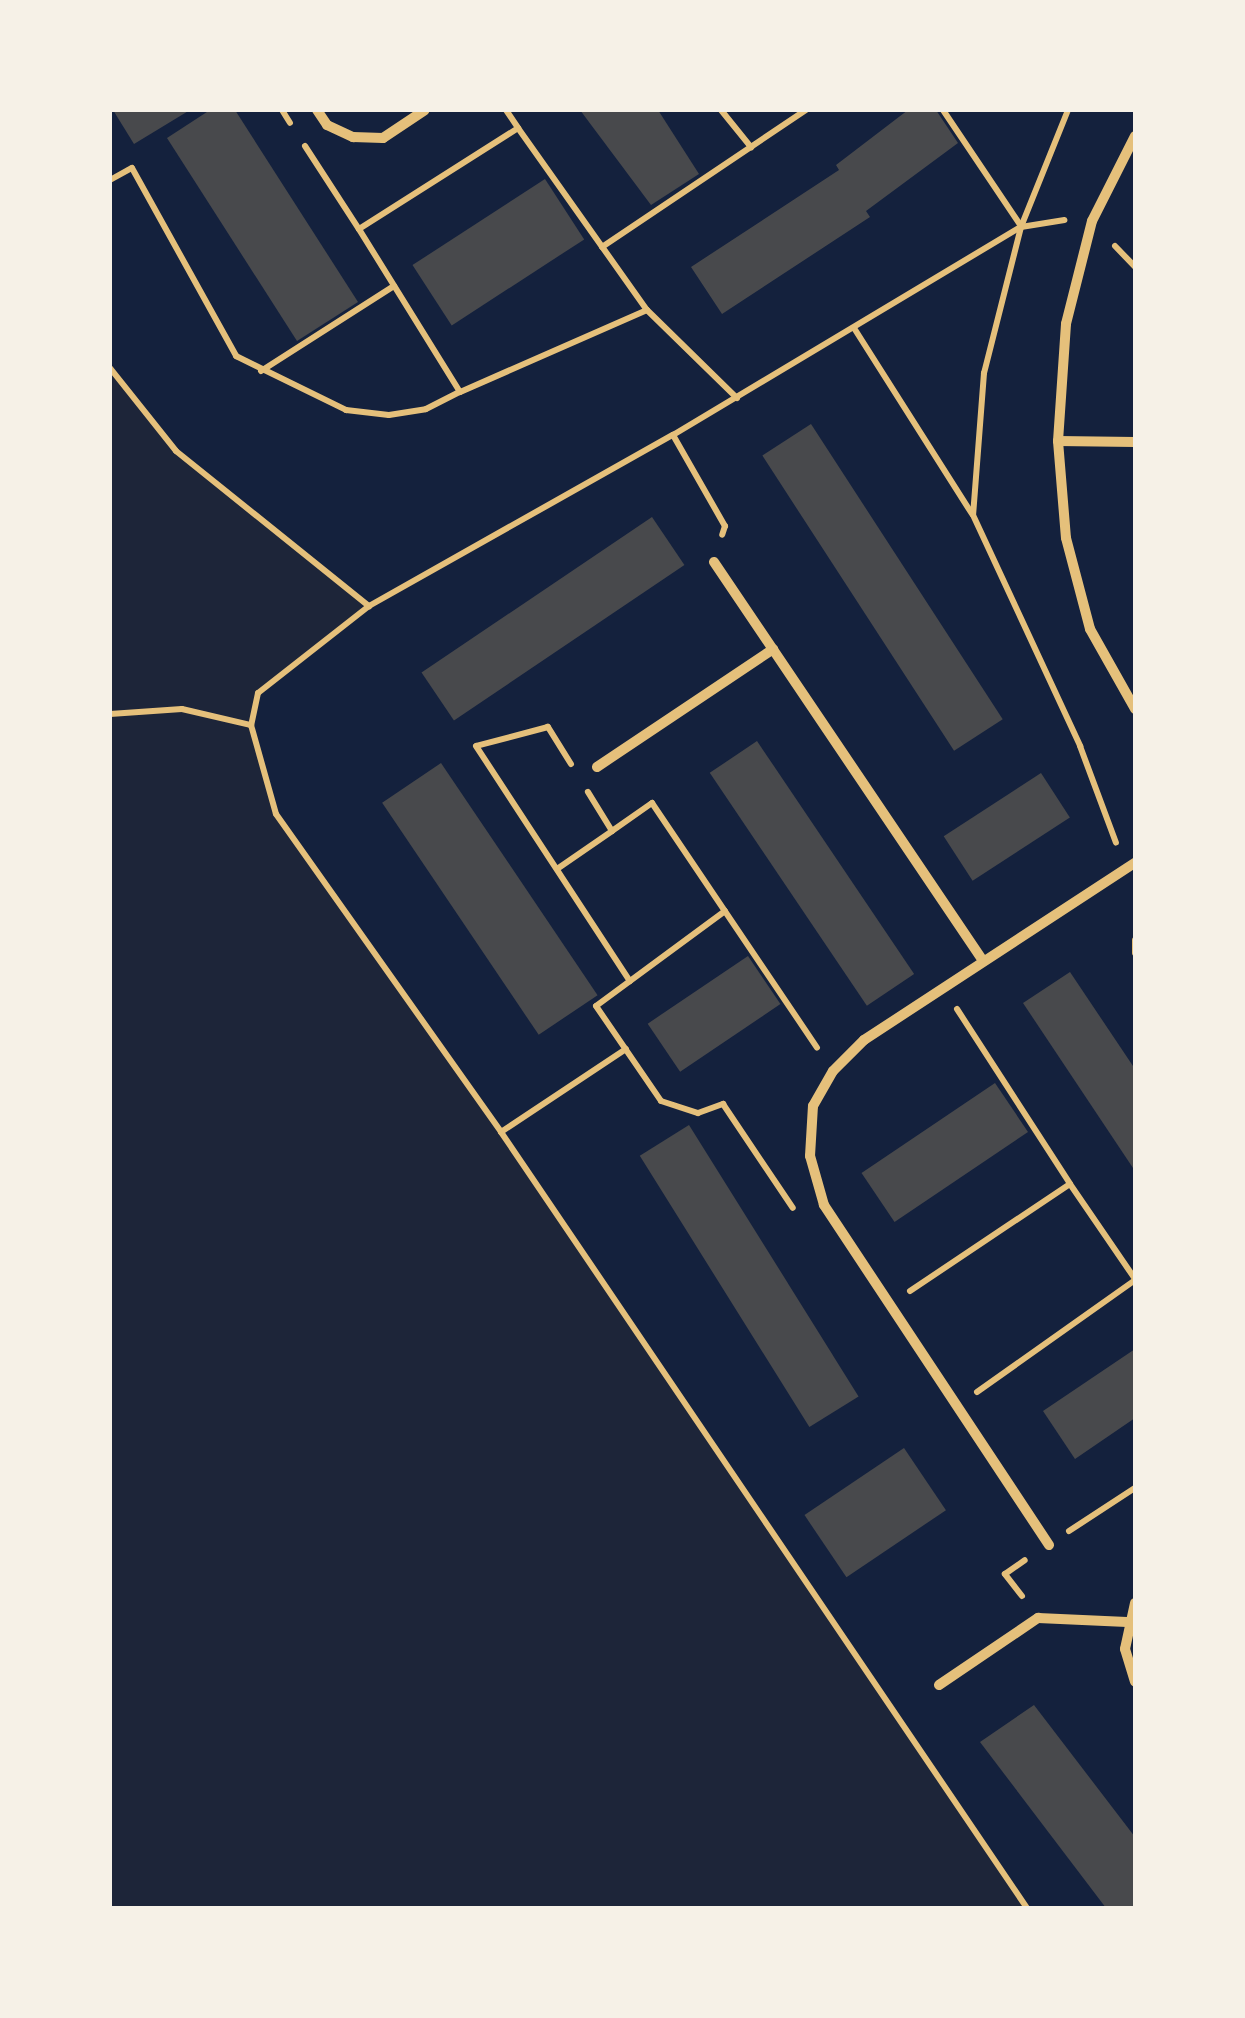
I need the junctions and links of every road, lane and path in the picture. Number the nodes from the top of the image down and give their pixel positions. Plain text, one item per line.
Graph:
1 (282, 110) edge
2 (317, 110) edge
3 (425, 110) edge
4 (506, 110) edge
5 (721, 110) edge
6 (806, 110) edge
7 (943, 110) edge
8 (1068, 110) edge
9 (518, 128) junction
10 (1135, 136) edge
11 (751, 146) junction
12 (110, 180) edge
13 (1092, 221) junction
14 (1021, 227) junction
15 (359, 229) junction
16 (602, 246) junction
17 (1135, 267) edge
18 (394, 286) junction
19 (648, 310) junction
20 (854, 328) junction
21 (110, 368) edge
22 (261, 370) junction
23 (460, 392) junction
24 (737, 398) junction
25 (673, 436) junction
26 (1058, 440) junction
27 (1135, 442) edge
28 (972, 516) junction
29 (714, 562) joint
30 (369, 606) junction
31 (772, 649) junction
32 (1135, 709) edge
33 (110, 714) edge
34 (252, 725) junction
35 (597, 767) dead end
36 (612, 830) junction
37 (1131, 866) edge
38 (557, 869) junction
39 (725, 912) junction
40 (1135, 940) edge
41 (1135, 953) edge
42 (983, 962) junction
43 (630, 981) junction
44 (942, 987) junction
45 (626, 1049) junction
46 (833, 1071) junction
47 (502, 1132) junction
48 (1070, 1184) junction
49 (824, 1205) junction
50 (1135, 1280) edge
51 (889, 1306) junction
52 (958, 1406) junction
53 (1049, 1544) dead end
54 (1135, 1604) edge
55 (1127, 1622) junction
56 (1135, 1680) edge
57 (939, 1685) dead end
58 (1026, 1908) edge

1 - 15 path
2 - 3 street
4 - 9 path
5 - 11 path
6 - 11 path
7 - 14 path
8 - 14 path
9 - 15 path
9 - 16 path
10 - 13 street
11 - 16 path
12 - 22 path
13 - 14 path
13 - 17 path
13 - 26 street
14 - 20 path
14 - 28 path
15 - 18 path
16 - 19 path
18 - 22 path
18 - 23 path
19 - 23 path
19 - 24 path
20 - 24 path
20 - 28 path
21 - 30 path
22 - 23 path
24 - 25 path
25 - 29 path
25 - 30 path
26 - 27 street
26 - 32 street
28 - 37 path
29 - 31 street
30 - 34 path
31 - 35 street
31 - 42 street
33 - 34 path
34 - 47 path
36 - 38 path
36 - 38 path
36 - 39 path
37 - 42 street
38 - 43 path
39 - 43 path
39 - 46 path
40 - 41 path
42 - 44 street
43 - 45 path
44 - 46 street
44 - 48 path
45 - 47 path
45 - 49 path
46 - 49 street
47 - 58 path
48 - 50 path
48 - 51 path
49 - 51 street
50 - 52 path
51 - 52 street
52 - 53 street
54 - 55 street
55 - 56 street
55 - 57 street

